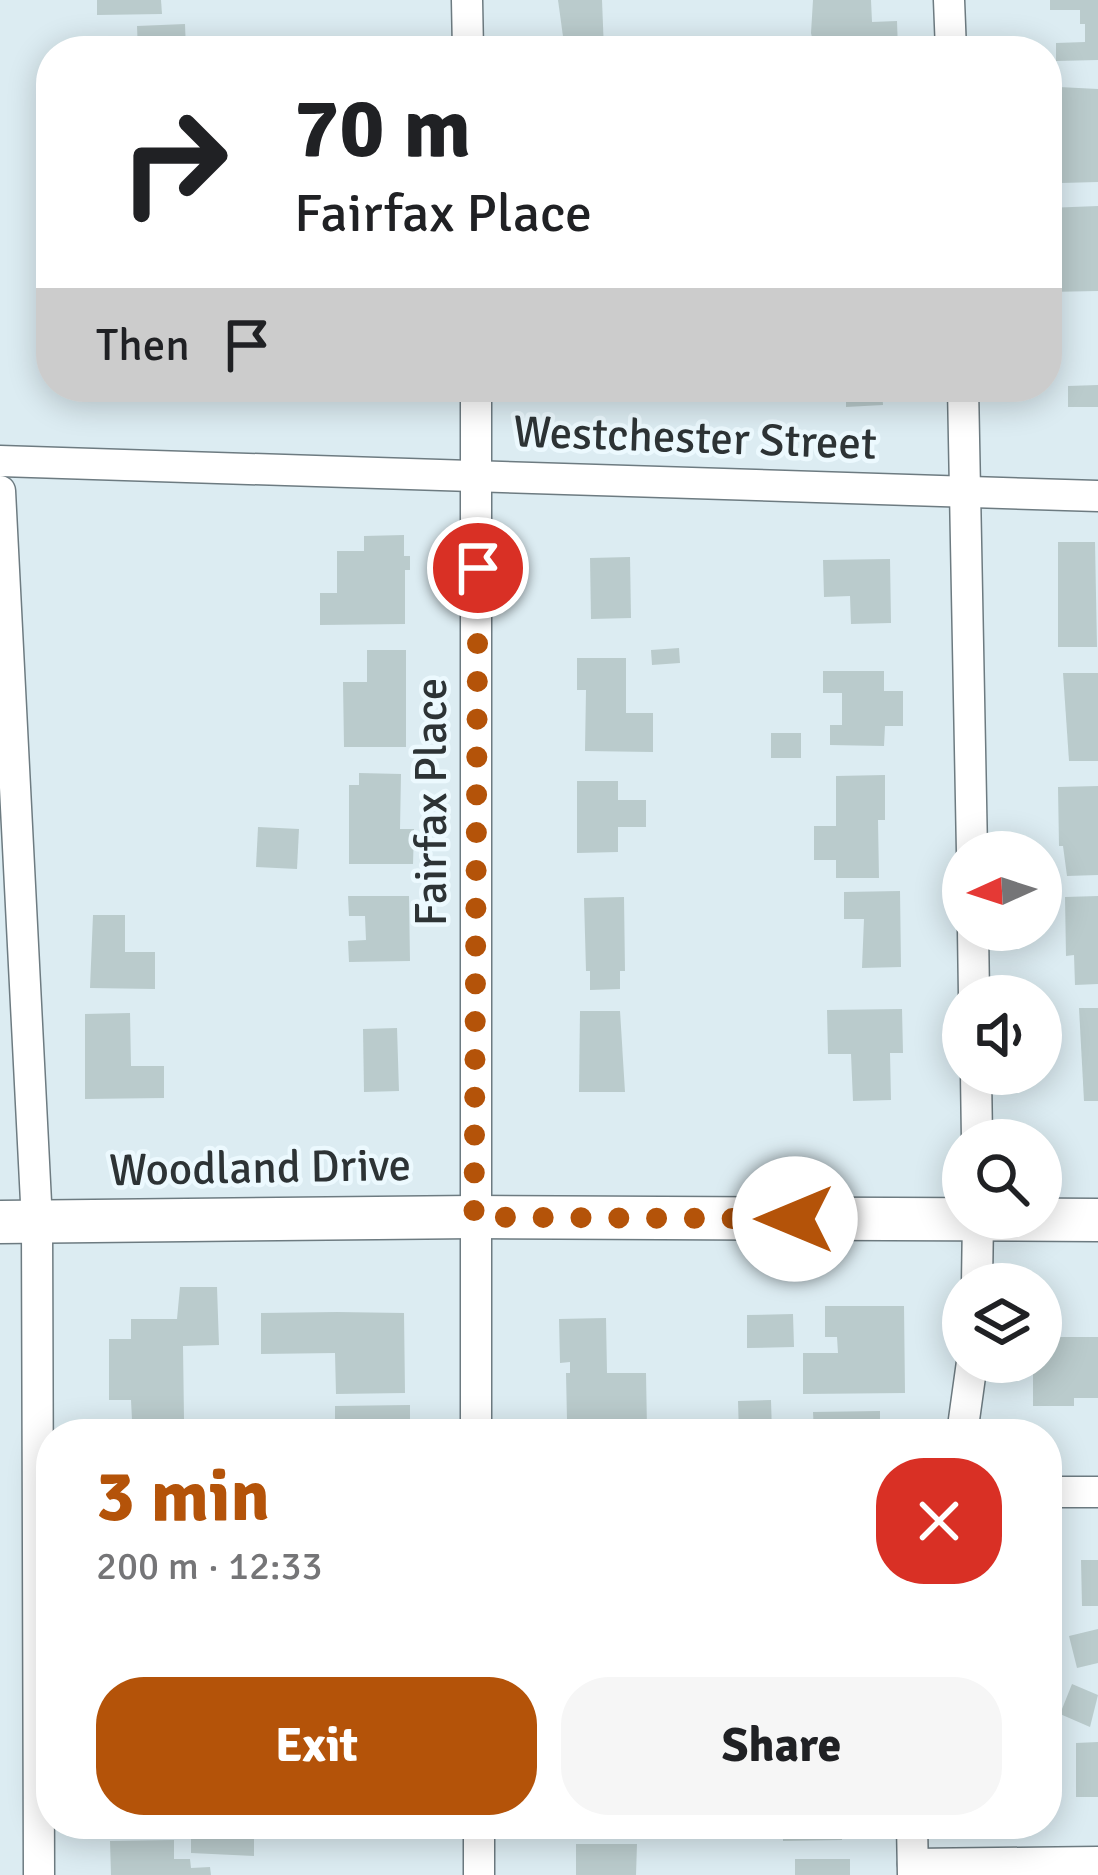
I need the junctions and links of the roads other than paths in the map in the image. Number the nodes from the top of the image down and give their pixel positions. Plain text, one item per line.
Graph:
1 (467, 0) edge
2 (949, 0) edge
3 (468, 36) edge
4 (950, 36) edge
5 (476, 402) edge
6 (964, 402) edge
7 (0, 461) edge
8 (478, 475) junction
9 (0, 491) edge
10 (967, 494) junction
11 (1098, 496) edge
12 (972, 831) edge
13 (474, 1217) junction
14 (942, 1219) edge
15 (1062, 1220) edge
16 (1098, 1220) edge
17 (18, 1222) edge
18 (969, 1383) edge
19 (476, 1419) edge
20 (964, 1419) edge
21 (1062, 1492) edge
22 (1098, 1492) edge
23 (36, 1782) edge
24 (38, 1839) edge
25 (479, 1839) edge
26 (912, 1839) edge
27 (1098, 1862) edge
28 (913, 1869) edge
29 (39, 1875) edge
30 (479, 1875) edge

1 - 3 street
2 - 4 street
5 - 8 street, Fairfax Place
6 - 10 street
7 - 8 street, Westchester Street
8 - 10 street, Westchester Street
8 - 13 street, Fairfax Place
9 - 17 street
10 - 11 street, Westchester Street
10 - 12 street
13 - 14 main road, Woodland Drive
13 - 17 main road, Woodland Drive
13 - 19 street, Fairfax Place
15 - 16 main road, Woodland Drive
17 - 23 street
18 - 20 street
21 - 22 street
24 - 29 street
25 - 30 street
26 - 28 street
27 - 28 street

